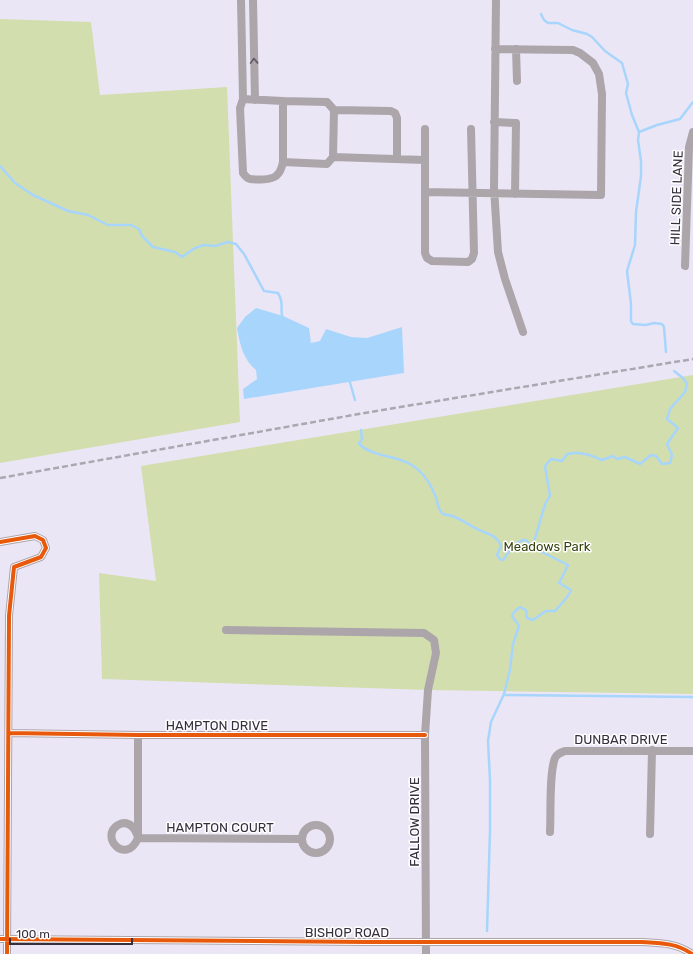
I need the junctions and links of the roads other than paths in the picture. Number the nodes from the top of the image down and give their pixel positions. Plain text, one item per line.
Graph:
1 (241, 0) edge
2 (253, 0) edge
3 (496, 0) edge
4 (495, 49) junction
5 (516, 49) junction
6 (517, 80) dead end
7 (244, 99) junction
8 (255, 100) junction
9 (283, 101) junction
10 (334, 110) junction
11 (494, 122) junction
12 (471, 129) dead end
13 (425, 130) dead end
14 (693, 132) edge
15 (334, 157) junction
16 (397, 159) junction
17 (425, 160) junction
18 (283, 162) junction
19 (425, 192) junction
20 (473, 193) junction
21 (494, 193) junction
22 (515, 194) junction
23 (685, 266) dead end
24 (523, 332) dead end
25 (0, 542) edge
26 (226, 630) dead end
27 (9, 733) junction
28 (138, 734) junction
29 (425, 734) junction
30 (652, 750) junction
31 (693, 751) edge
32 (550, 832) dead end
33 (650, 834) dead end
34 (302, 839) dead end
35 (3, 939) edge
36 (427, 941) junction
37 (7, 954) edge
38 (426, 954) edge
39 (692, 954) edge

1 - 7 street
8 -> 2 street
3 - 4 street
4 - 5 street
4 - 11 street
5 - 6 street
5 - 22 street
7 - 8 street
7 - 18 street
8 - 9 street
9 - 10 street
9 - 18 street
10 - 15 street
10 - 16 street
11 - 21 street
11 - 22 street
12 - 20 street
13 - 17 street
14 - 23 street, HILL SIDE LANE
15 - 16 street
15 - 18 street
16 - 17 street
17 - 19 street
19 - 20 street
19 - 20 street
20 - 21 street
21 - 22 street
21 - 24 street
25 - 27 street
26 - 29 street, FALLOW DRIVE
27 - 28 street, HAMPTON DRIVE
27 - 35 street
28 - 29 street, HAMPTON DRIVE
28 - 34 street, HAMPTON COURT
29 - 36 street, FALLOW DRIVE
30 - 31 street, DUNBAR DRIVE
30 - 32 street, DUNBAR DRIVE
30 - 33 street
35 - 36 street, BISHOP ROAD
35 - 37 street
36 - 38 street, FALLOW DRIVE
36 - 39 street, BISHOP ROAD

